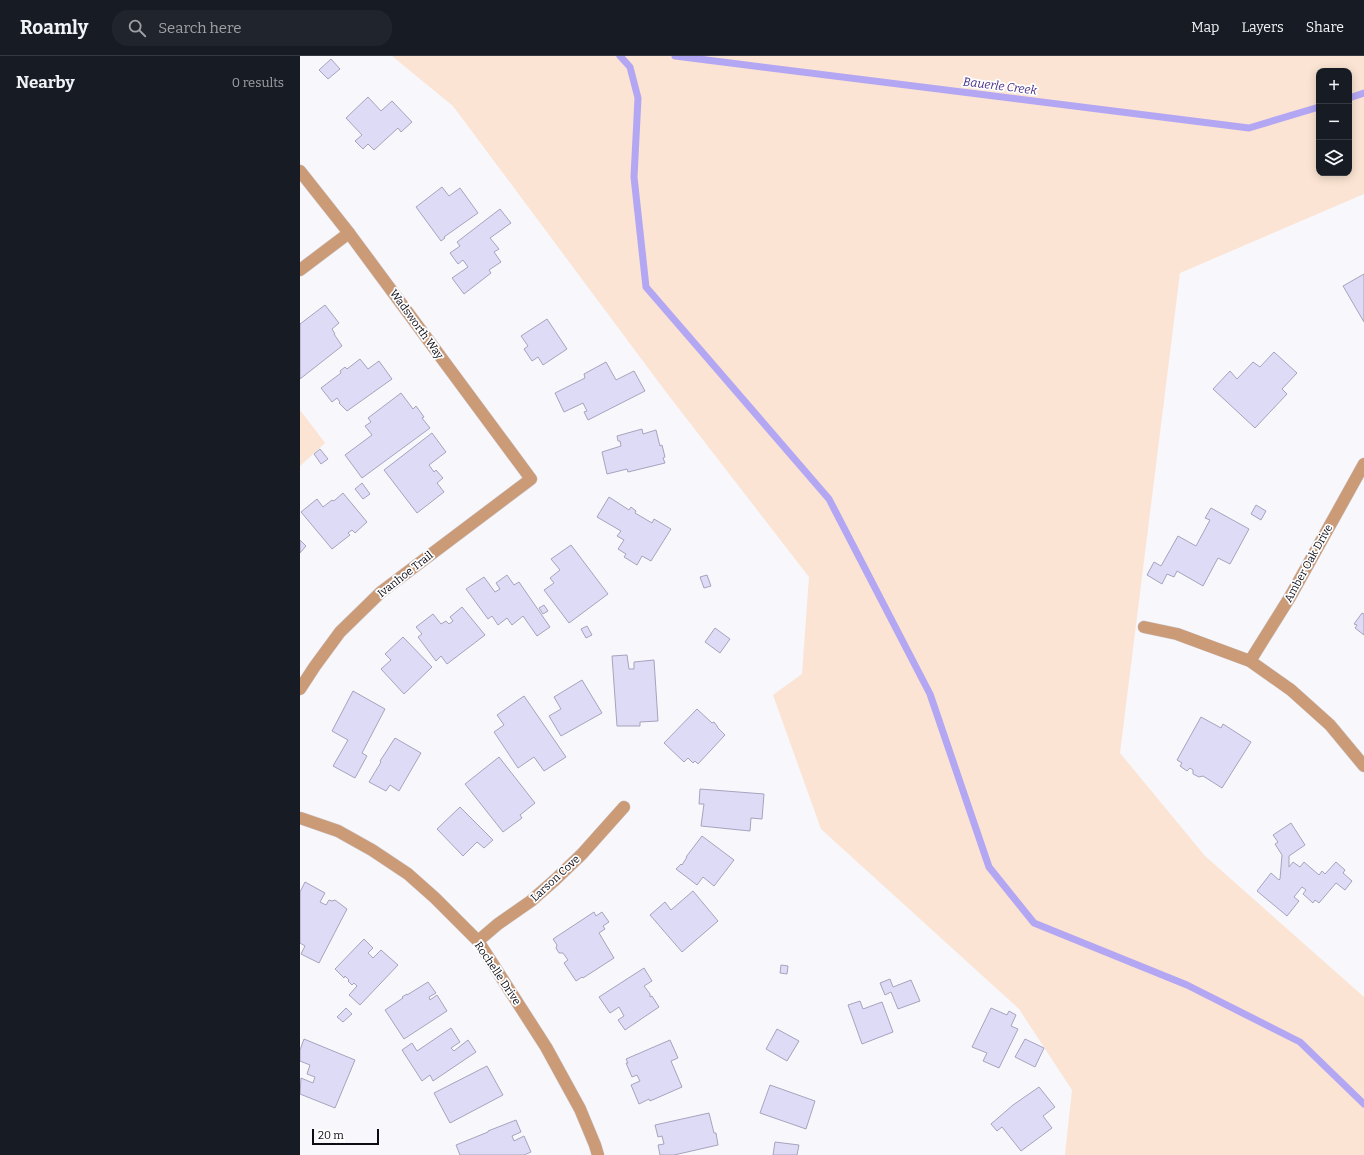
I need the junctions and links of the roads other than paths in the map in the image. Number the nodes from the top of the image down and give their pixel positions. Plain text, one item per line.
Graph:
1 (300, 171) edge
2 (349, 233) junction
3 (300, 270) edge
4 (1364, 464) edge
5 (531, 479) joint
6 (1144, 627) dead end
7 (1250, 661) junction
8 (300, 689) edge
9 (1364, 766) edge
10 (624, 807) dead end
11 (300, 818) edge
12 (478, 941) junction
13 (598, 1155) edge

1 - 2 street, Wadsworth Way
2 - 3 street
2 - 5 street, Wadsworth Way
4 - 7 street, Amber Oak Drive
5 - 8 street, Ivanhoe Trail
6 - 7 street
7 - 9 street
10 - 12 street, Larson Cove
11 - 12 street, Rochelle Drive
12 - 13 street, Rochelle Drive

